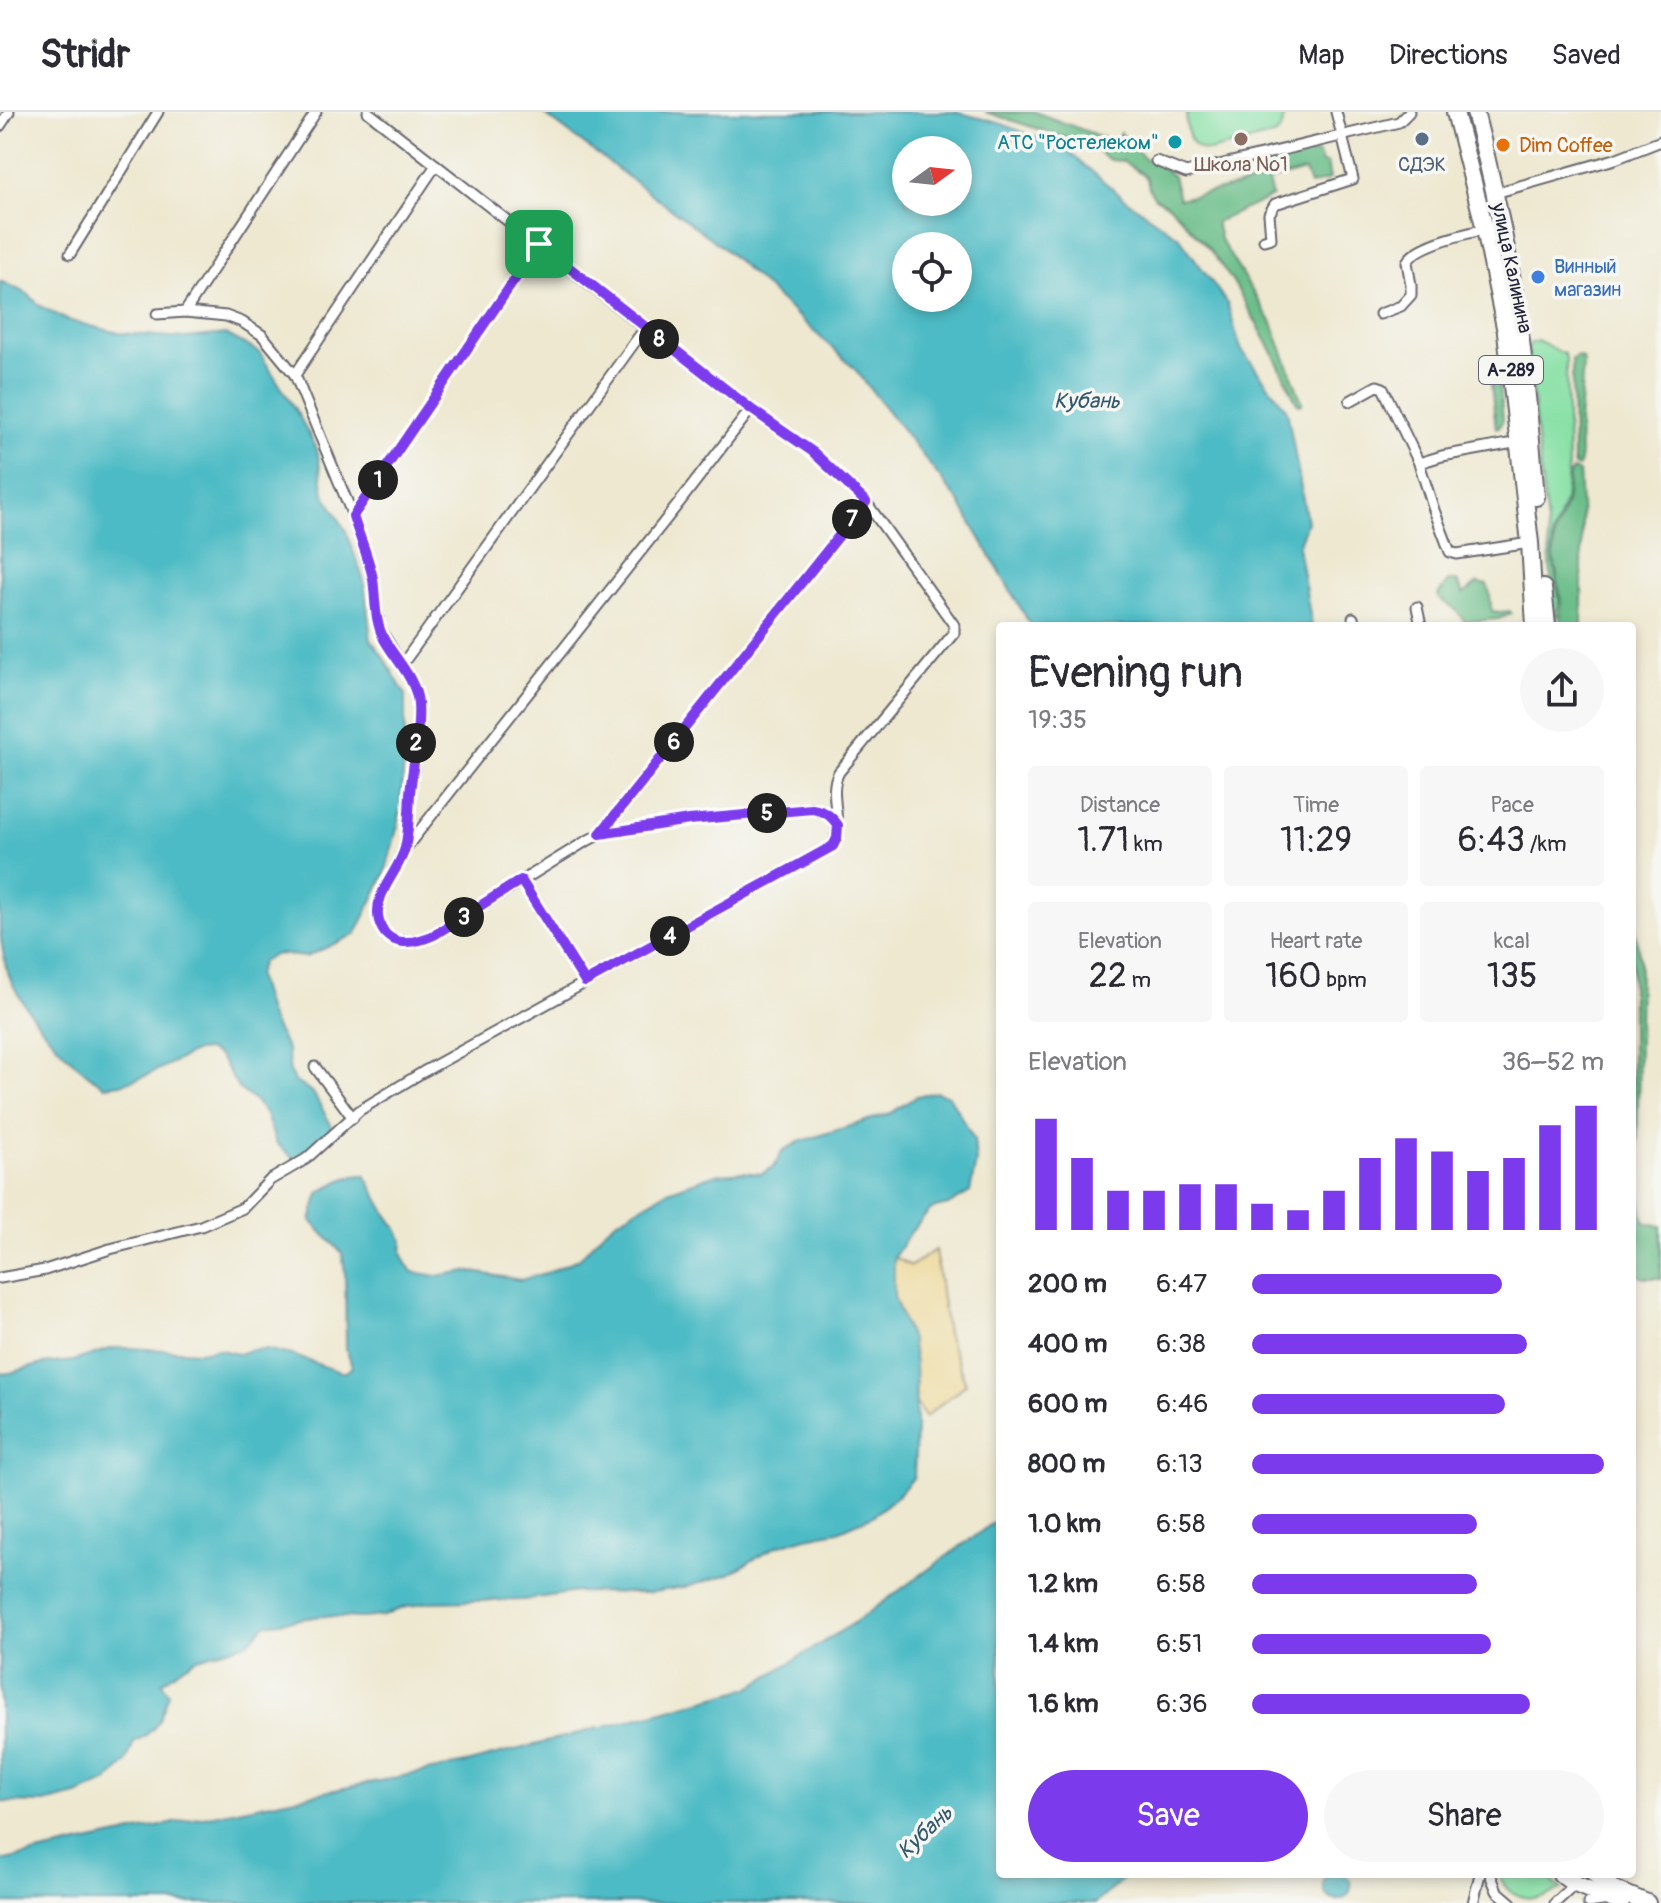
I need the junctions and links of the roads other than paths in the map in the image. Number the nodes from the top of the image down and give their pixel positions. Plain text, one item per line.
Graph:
1 (9, 112) edge
2 (158, 112) edge
3 (316, 112) edge
4 (368, 112) edge
5 (1336, 112) edge
6 (1409, 112) edge
7 (1478, 113) edge
8 (1455, 116) edge
9 (0, 126) edge
10 (1343, 137) junction
11 (1661, 141) edge
12 (1156, 161) dead end
13 (436, 165) junction
14 (1495, 193) junction
15 (1485, 229) junction
16 (1264, 240) dead end
17 (539, 244) junction
18 (1498, 249) junction
19 (70, 254) dead end
20 (185, 312) junction
21 (157, 314) dead end
22 (1380, 314) dead end
23 (645, 328) junction
24 (295, 375) junction
25 (1350, 401) dead end
26 (751, 409) junction
27 (1519, 442) junction
28 (1419, 463) junction
29 (866, 502) junction
30 (353, 516) junction
31 (1530, 543) junction
32 (1417, 607) dead end
33 (1420, 622) edge
34 (1535, 622) edge
35 (1547, 622) edge
36 (401, 666) junction
37 (838, 825) junction
38 (600, 834) junction
39 (405, 849) junction
40 (521, 880) junction
41 (585, 982) junction
42 (315, 1067) dead end
43 (353, 1118) junction
44 (0, 1278) edge
45 (1479, 1878) edge
46 (1492, 1878) edge
47 (1570, 1878) edge
48 (1572, 1878) edge
49 (1600, 1878) edge
50 (1629, 1901) edge
51 (1473, 1903) edge
52 (1511, 1903) edge
53 (1555, 1903) edge
54 (1588, 1903) edge

1 - 9 street
2 - 19 street
3 - 20 street
4 - 13 street
5 - 10 street
6 - 10 street
7 - 8 street
7 - 14 highway, улица Калинина / А-289
8 - 15 highway, улица Калинина / А-289
10 - 12 street
10 - 16 street
11 - 14 street
13 - 17 street
13 - 24 street
14 - 18 highway, улица Калинина / А-289
15 - 18 highway, улица Калинина / А-289
15 - 22 street
17 - 23 street
17 - 30 street
18 - 27 highway, улица Калинина / А-289
18 - 35 highway, улица Калинина / А-289
20 - 21 street
20 - 24 street
23 - 26 street
23 - 36 street
24 - 30 street
25 - 28 street
26 - 29 street
26 - 39 street
27 - 28 street
27 - 31 highway, улица Калинина / А-289
28 - 31 street
29 - 37 street
29 - 38 street
30 - 36 street
31 - 34 highway, улица Калинина / А-289
32 - 33 street
36 - 39 street
37 - 38 street
37 - 41 street
38 - 40 street
39 - 40 street
40 - 41 street
41 - 43 street
42 - 43 street
43 - 44 street
45 - 51 street
46 - 52 street
47 - 53 street
48 - 50 highway
49 - 50 highway
50 - 54 street

